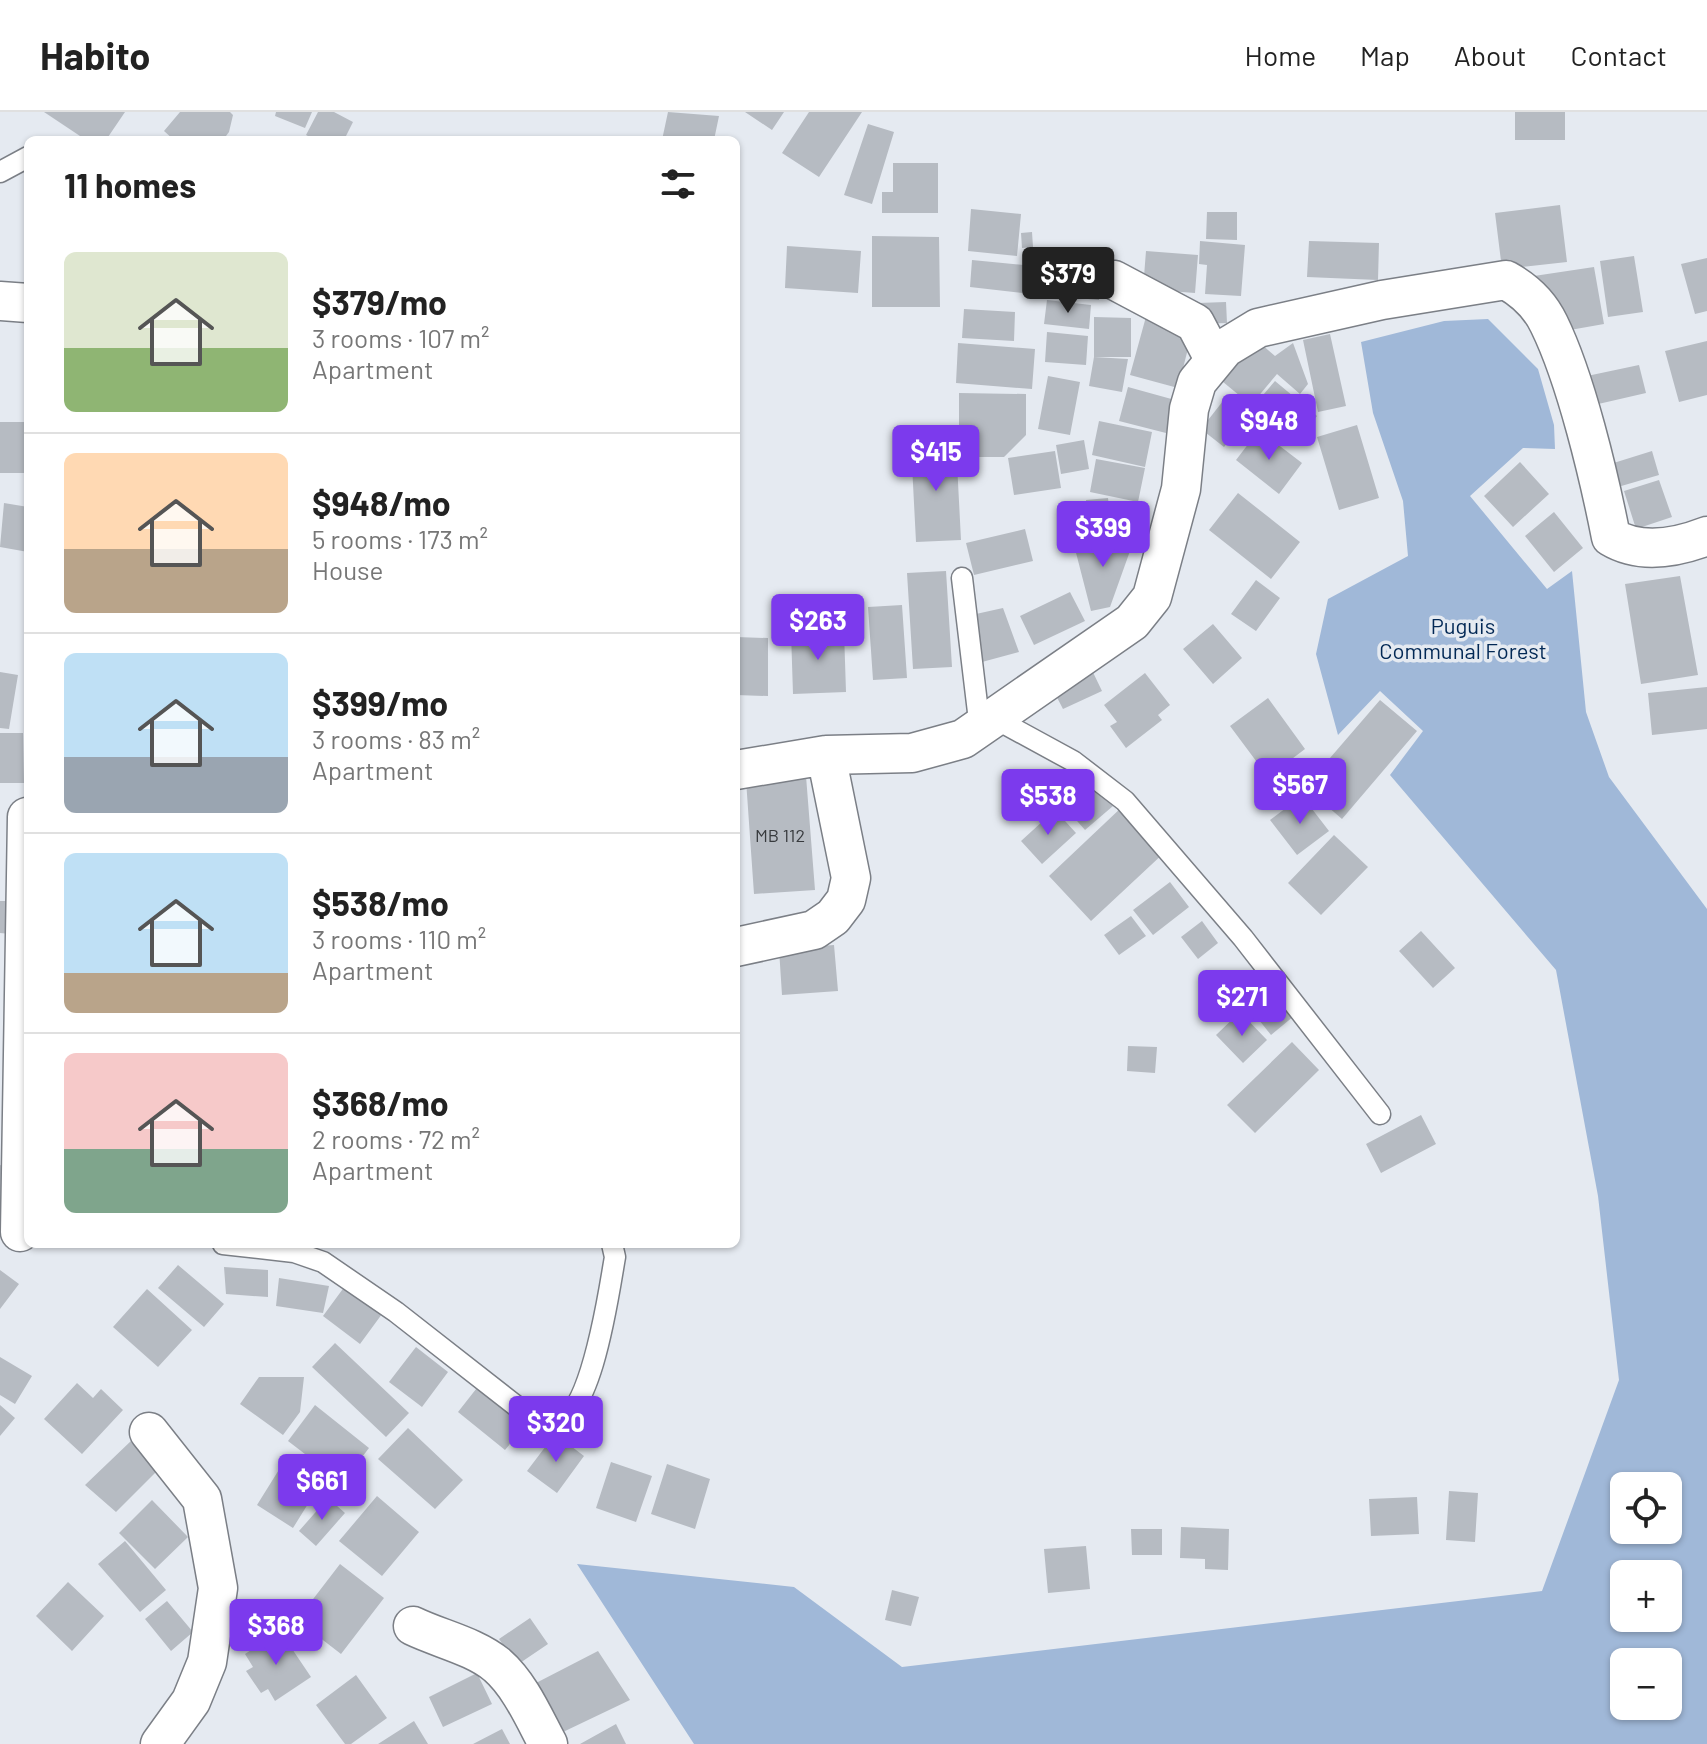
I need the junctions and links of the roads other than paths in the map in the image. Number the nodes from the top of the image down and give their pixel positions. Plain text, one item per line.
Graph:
1 (24, 159) edge
2 (0, 172) edge
3 (1114, 280) dead end
4 (0, 301) edge
5 (24, 303) edge
6 (1214, 359) junction
7 (1707, 536) edge
8 (962, 578) dead end
9 (987, 723) junction
10 (826, 755) junction
11 (740, 769) edge
12 (0, 817) edge
13 (24, 817) edge
14 (740, 946) edge
15 (24, 1024) edge
16 (1380, 1114) dead end
17 (20, 1232) dead end
18 (258, 1248) edge
19 (613, 1248) edge
20 (149, 1432) dead end
21 (413, 1626) dead end
22 (160, 1744) edge
23 (548, 1744) edge

1 - 2 lane
3 - 6 street
4 - 5 street
6 - 7 street
6 - 9 street
8 - 9 lane
9 - 10 street
9 - 16 lane
10 - 11 street
10 - 14 street
12 - 13 street
15 - 17 street
18 - 19 lane
20 - 22 street
21 - 23 street

